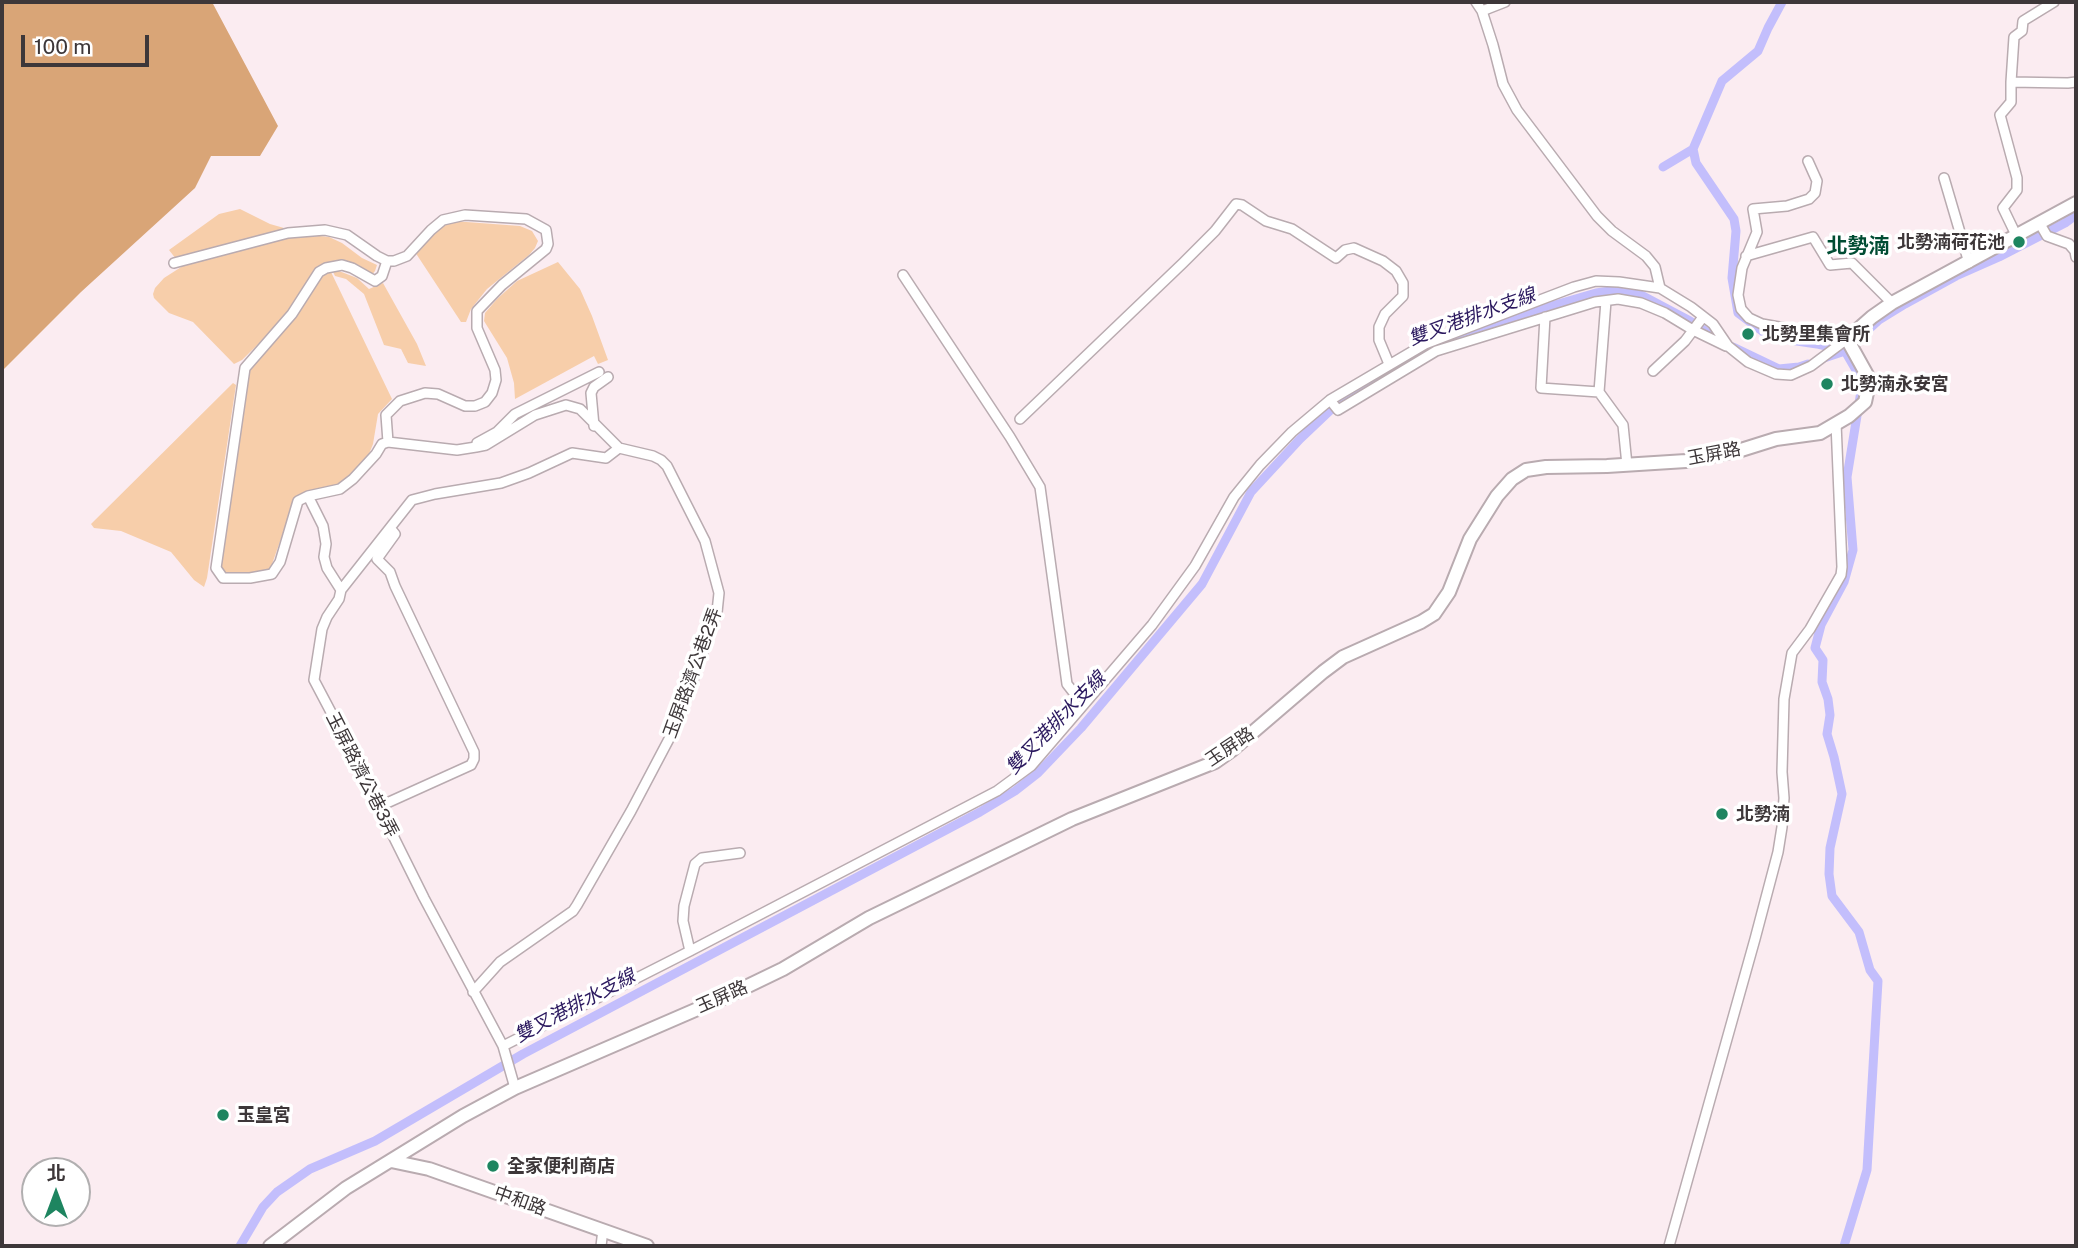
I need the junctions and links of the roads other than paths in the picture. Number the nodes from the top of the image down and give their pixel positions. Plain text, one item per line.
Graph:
1 (1476, 2) edge
2 (1505, 2) edge
3 (2054, 2) edge
4 (1482, 11) junction
5 (2011, 82) junction
6 (2076, 82) edge
7 (1808, 161) dead end
8 (1944, 178) dead end
9 (2076, 203) edge
10 (2040, 225) junction
11 (2017, 237) junction
12 (1746, 256) junction
13 (2076, 257) edge
14 (387, 261) junction
15 (174, 263) dead end
16 (1969, 263) junction
17 (903, 275) dead end
18 (1660, 288) junction
19 (1606, 301) junction
20 (1892, 303) junction
21 (1545, 317) junction
22 (1703, 317) junction
23 (1693, 330) junction
24 (1845, 343) junction
25 (1728, 346) junction
26 (1389, 363) junction
27 (1653, 370) dead end
28 (599, 372) dead end
29 (608, 377) dead end
30 (1599, 392) junction
31 (1330, 400) junction
32 (1020, 419) dead end
33 (1836, 424) junction
34 (594, 426) junction
35 (388, 442) junction
36 (620, 448) junction
37 (457, 450) junction
38 (1628, 465) junction
39 (308, 496) junction
40 (390, 528) junction
41 (341, 590) junction
42 (1088, 698) junction
43 (378, 807) junction
44 (740, 853) dead end
45 (690, 951) junction
46 (473, 992) junction
47 (503, 1046) junction
48 (515, 1088) junction
49 (391, 1161) junction
50 (603, 1230) junction
51 (270, 1246) edge
52 (601, 1246) edge
53 (647, 1246) edge
54 (1668, 1246) edge

1 - 4 street
2 - 4 street
3 - 5 street
4 - 18 street
5 - 6 street
5 - 11 street
7 - 12 street
8 - 16 street
9 - 10 street
10 - 11 street
10 - 13 street
11 - 16 street
12 - 20 street
12 - 24 street
14 - 15 street
14 - 35 street
14 - 39 street
16 - 20 street
17 - 42 street
18 - 22 street
18 - 26 street
19 - 21 street
19 - 23 street
19 - 30 street
20 - 24 street
21 - 30 street
21 - 31 street
22 - 23 street
22 - 25 street
23 - 25 street
23 - 27 street
24 - 25 street
24 - 33 street, 玉屏路
26 - 31 street
26 - 32 street
28 - 37 street
29 - 34 street
30 - 38 street
31 - 42 street
33 - 38 street, 玉屏路
33 - 54 street
34 - 36 street, 玉屏路濟公巷2弄
34 - 37 street, 玉屏路濟公巷2弄
35 - 37 street, 玉屏路濟公巷2弄
35 - 39 street
36 - 40 street, 玉屏路濟公巷3弄
36 - 46 street, 玉屏路濟公巷2弄
38 - 48 street, 玉屏路
39 - 41 street
40 - 41 street, 玉屏路濟公巷3弄
40 - 43 street
41 - 43 street, 玉屏路濟公巷3弄
42 - 45 street
43 - 46 street, 玉屏路濟公巷3弄
44 - 45 street
45 - 47 street
46 - 47 street, 玉屏路濟公巷3弄
47 - 48 street
48 - 49 street, 玉屏路
49 - 50 street, 中和路
49 - 51 street, 玉屏路
50 - 52 street
50 - 53 street, 中和路

